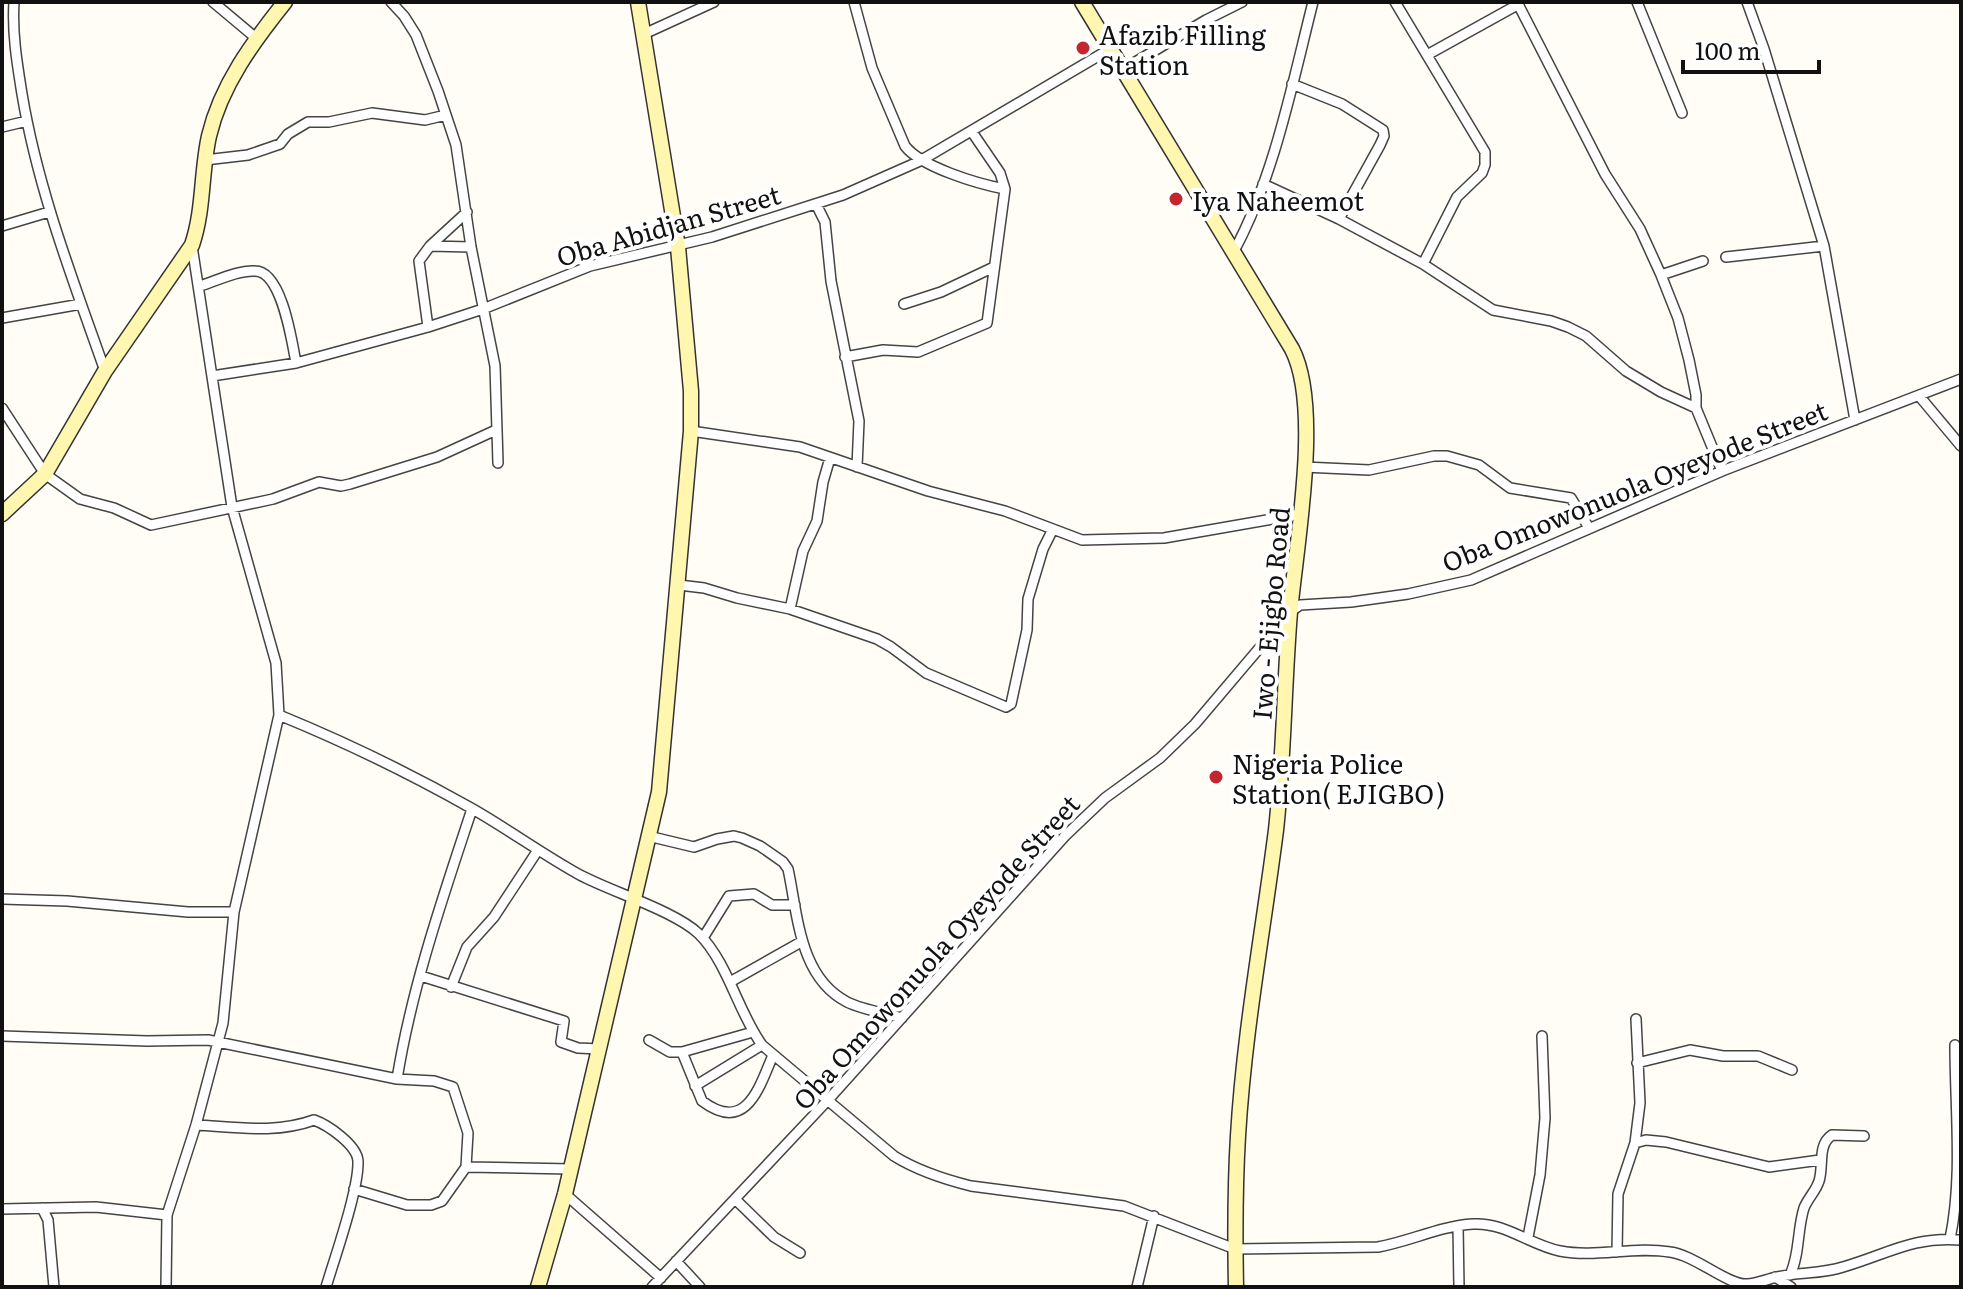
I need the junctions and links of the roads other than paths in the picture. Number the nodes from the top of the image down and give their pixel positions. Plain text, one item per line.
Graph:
1 (14, 2) edge
2 (213, 2) edge
3 (285, 2) edge
4 (391, 2) edge
5 (638, 2) edge
6 (714, 2) edge
7 (854, 2) edge
8 (1082, 2) edge
9 (1241, 2) edge
10 (1313, 2) edge
11 (1395, 2) edge
12 (1637, 2) edge
13 (1747, 2) edge
14 (1518, 3) edge
15 (644, 34) junction
16 (256, 38) junction
17 (1110, 49) junction
18 (1427, 55) junction
19 (1122, 70) junction
20 (1292, 84) junction
21 (1682, 113) dead end
22 (446, 115) junction
23 (27, 121) junction
24 (2, 127) edge
25 (972, 132) junction
26 (205, 160) junction
27 (920, 161) junction
28 (1263, 184) junction
29 (1005, 189) junction
30 (816, 204) junction
31 (49, 212) junction
32 (467, 212) junction
33 (1339, 219) junction
34 (2, 226) edge
35 (192, 245) junction
36 (430, 246) junction
37 (1824, 246) junction
38 (471, 247) junction
39 (678, 247) junction
40 (1233, 253) junction
41 (1726, 257) dead end
42 (1703, 261) dead end
43 (1423, 264) junction
44 (994, 267) junction
45 (178, 268) junction
46 (196, 270) junction
47 (1661, 275) junction
48 (200, 286) junction
49 (81, 304) junction
50 (904, 304) dead end
51 (483, 309) junction
52 (2, 318) edge
53 (428, 327) junction
54 (845, 357) junction
55 (296, 363) junction
56 (105, 371) junction
57 (212, 376) junction
58 (1961, 379) edge
59 (1920, 397) junction
60 (2, 408) edge
61 (1696, 408) junction
62 (1855, 420) junction
63 (496, 430) junction
64 (691, 431) junction
65 (1961, 446) edge
66 (830, 458) junction
67 (498, 463) dead end
68 (857, 467) junction
69 (1304, 467) junction
70 (1722, 471) junction
71 (45, 474) junction
72 (232, 507) junction
73 (2, 514) edge
74 (1301, 514) junction
75 (1589, 528) junction
76 (1053, 529) junction
77 (679, 585) junction
78 (790, 609) junction
79 (1290, 612) junction
80 (279, 715) junction
81 (472, 809) junction
82 (648, 836) junction
83 (538, 850) junction
84 (2, 899) edge
85 (635, 899) junction
86 (795, 905) junction
87 (234, 912) junction
88 (703, 938) junction
89 (801, 942) junction
90 (421, 976) junction
91 (730, 982) junction
92 (451, 987) junction
93 (902, 1018) junction
94 (1636, 1019) dead end
95 (753, 1032) junction
96 (2, 1036) edge
97 (1542, 1036) dead end
98 (649, 1040) dead end
99 (217, 1042) junction
100 (762, 1045) junction
101 (1955, 1045) dead end
102 (599, 1049) junction
103 (682, 1052) junction
104 (773, 1055) junction
105 (1637, 1063) junction
106 (1792, 1070) dead end
107 (397, 1079) junction
108 (695, 1086) junction
109 (828, 1100) junction
110 (196, 1125) junction
111 (1864, 1136) dead end
112 (1635, 1143) junction
113 (1820, 1160) junction
114 (466, 1167) junction
115 (571, 1169) junction
116 (354, 1189) junction
117 (565, 1194) junction
118 (735, 1199) junction
119 (42, 1208) junction
120 (2, 1209) edge
121 (167, 1215) junction
122 (1154, 1216) junction
123 (1458, 1226) junction
124 (1528, 1237) junction
125 (1956, 1240) edge
126 (1235, 1249) junction
127 (1617, 1252) junction
128 (800, 1253) dead end
129 (676, 1261) junction
130 (1790, 1275) junction
131 (1775, 1277) junction
132 (661, 1278) junction
133 (1746, 1286) edge
134 (54, 1287) edge
135 (166, 1287) edge
136 (326, 1287) edge
137 (538, 1287) edge
138 (652, 1287) edge
139 (700, 1287) edge
140 (1137, 1287) edge
141 (1236, 1287) edge
142 (1459, 1287) edge
143 (1791, 1287) edge

1 - 23 street
2 - 16 street
3 - 16 main road
4 - 22 street
5 - 15 main road
6 - 15 street
7 - 27 street
8 - 17 main road, Iwo - Ejigbo Road
9 - 19 street
10 - 20 street
11 - 18 street
12 - 21 street
13 - 37 street
14 - 18 street
14 - 47 street
15 - 39 main road
16 - 26 main road
17 - 19 main road, Iwo - Ejigbo Road
17 - 25 street, Oba Abidjan Street
18 - 43 street
19 - 40 main road, Iwo - Ejigbo Road
20 - 28 street
20 - 33 street
22 - 26 street
22 - 32 street
23 - 24 street
23 - 31 street
25 - 27 street, Oba Abidjan Street
25 - 29 street
26 - 35 main road
27 - 29 street
27 - 30 street, Oba Abidjan Street
28 - 33 street
28 - 40 street
29 - 44 street
30 - 39 street, Oba Abidjan Street
30 - 54 street
31 - 34 street
31 - 49 street
32 - 36 street
32 - 38 street
33 - 43 street
35 - 45 main road
35 - 46 street
36 - 38 street
36 - 53 street
37 - 41 street
37 - 62 street
38 - 51 street
39 - 51 street, Oba Abidjan Street
39 - 64 main road
40 - 69 main road, Iwo - Ejigbo Road
42 - 47 street
43 - 61 street
44 - 50 street
44 - 54 street
45 - 46 street
45 - 56 main road
46 - 48 street
47 - 61 street
48 - 55 street
48 - 57 street
49 - 52 street
49 - 56 street
51 - 53 street, Oba Abidjan Street
51 - 63 street
53 - 55 street, Oba Abidjan Street
54 - 68 street
55 - 57 street, Oba Abidjan Street
56 - 71 main road
57 - 72 street
58 - 59 street, Oba Omowonuola Oyeyode Street
59 - 62 street, Oba Omowonuola Oyeyode Street
59 - 65 street
60 - 71 street
61 - 70 street
62 - 70 street, Oba Omowonuola Oyeyode Street
63 - 67 street
63 - 72 street
64 - 66 street
64 - 77 main road
66 - 68 street
66 - 78 street
68 - 76 street
69 - 74 main road, Iwo - Ejigbo Road
69 - 75 street
70 - 75 street, Oba Omowonuola Oyeyode Street
71 - 72 street
71 - 73 main road
72 - 80 street
74 - 76 street
74 - 79 main road, Iwo - Ejigbo Road
75 - 79 street, Oba Omowonuola Oyeyode Street
76 - 78 street
77 - 78 street
77 - 82 main road
79 - 93 street, Oba Omowonuola Oyeyode Street
79 - 126 main road, Iwo - Ejigbo Road
80 - 81 street
80 - 87 street
81 - 83 street
81 - 90 street
82 - 85 main road
82 - 86 street
83 - 85 street
83 - 92 street
84 - 87 street
85 - 88 street
85 - 102 main road
86 - 88 street
86 - 89 street
87 - 99 street
88 - 91 street
89 - 91 street
89 - 93 street
90 - 92 street
90 - 107 street
91 - 95 street
92 - 102 street
93 - 109 street, Oba Omowonuola Oyeyode Street
94 - 105 street
95 - 100 street
95 - 103 street
96 - 99 street
97 - 124 street
98 - 103 street
99 - 107 street
99 - 110 street
100 - 104 street
100 - 108 street
101 - 125 street
102 - 115 main road
103 - 108 street
104 - 108 street
104 - 109 street
105 - 106 street
105 - 112 street
107 - 114 street
109 - 118 street, Oba Omowonuola Oyeyode Street
109 - 122 street
110 - 116 street
110 - 121 street
111 - 113 street
112 - 113 street
112 - 127 street
113 - 130 street
114 - 115 street
114 - 116 street
115 - 117 main road
116 - 136 street
117 - 132 street
117 - 137 main road
118 - 128 street
118 - 129 street, Oba Omowonuola Oyeyode Street
119 - 120 street
119 - 121 street
119 - 134 street
121 - 135 street
122 - 126 street
122 - 140 street
123 - 124 street
123 - 126 street
123 - 142 street
124 - 127 street
125 - 130 street
126 - 141 main road, Iwo - Ejigbo Road
127 - 133 street
129 - 132 street, Oba Omowonuola Oyeyode Street
129 - 139 street
130 - 131 street
131 - 133 street
131 - 143 street
132 - 138 street, Oba Omowonuola Oyeyode Street

